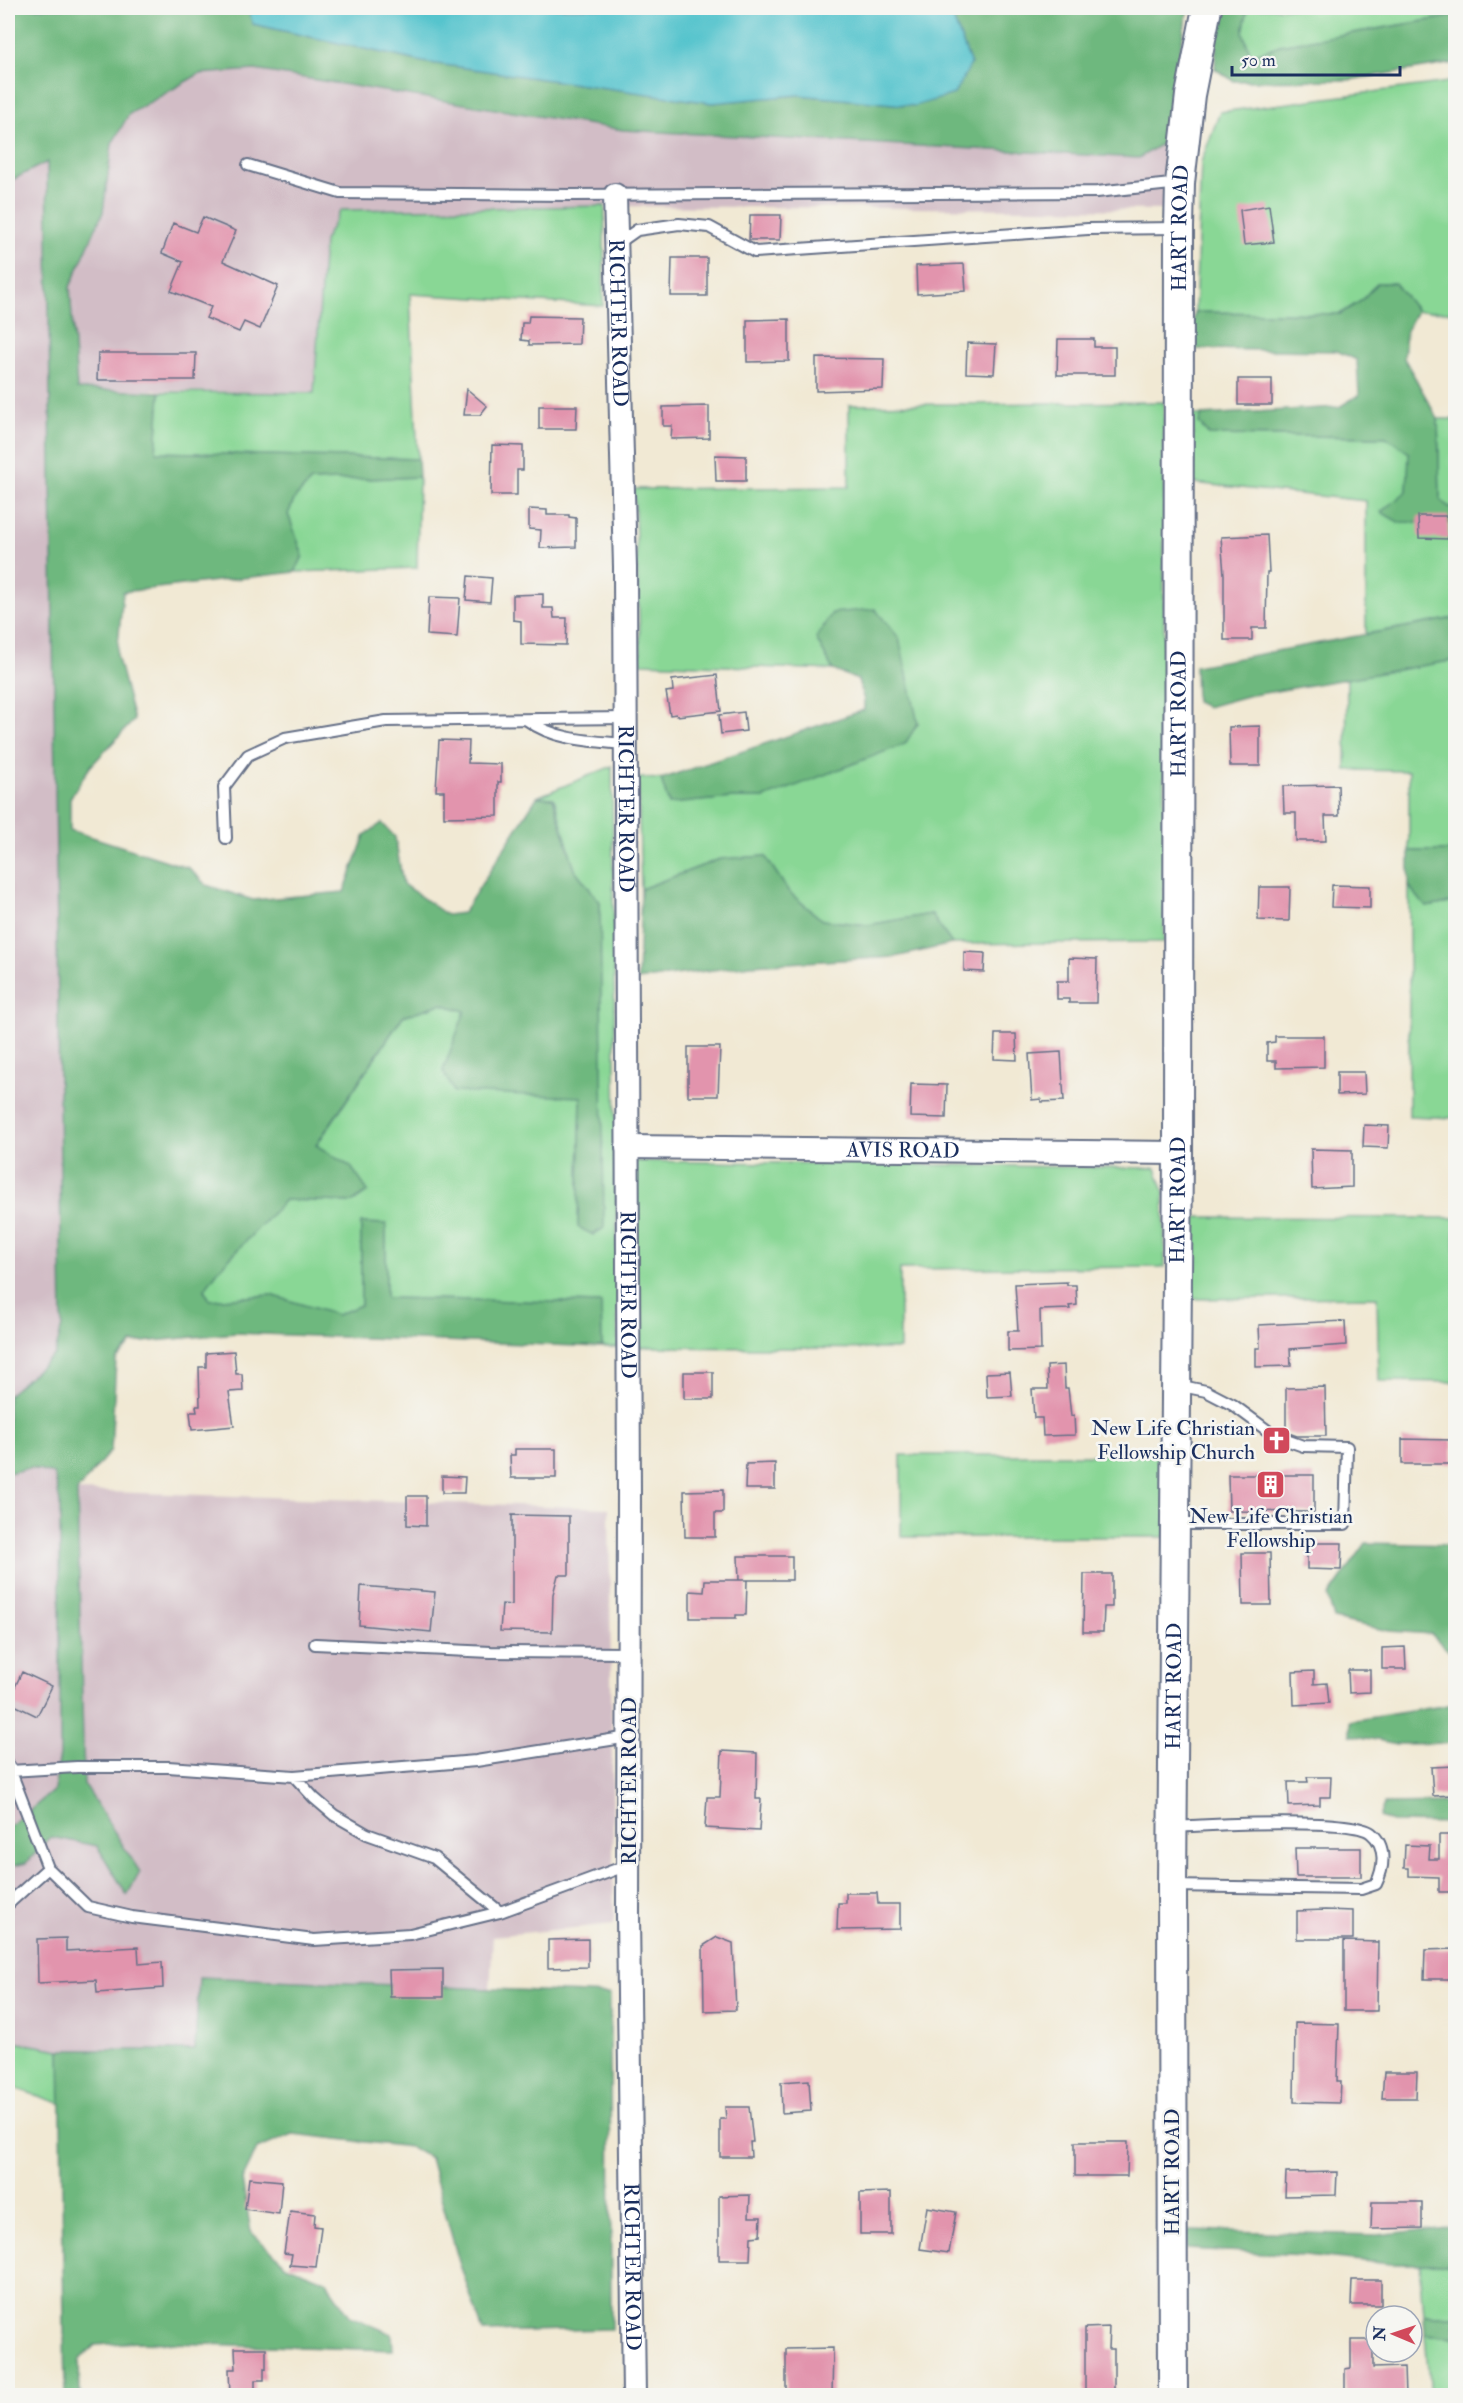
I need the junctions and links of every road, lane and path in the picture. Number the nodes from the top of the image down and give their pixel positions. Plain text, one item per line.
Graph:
1 (1207, 8) edge
2 (248, 165) dead end
3 (1180, 183) junction
4 (615, 195) junction
5 (1179, 228) junction
6 (617, 244) junction
7 (626, 718) junction
8 (527, 720) junction
9 (627, 744) junction
10 (226, 838) dead end
11 (627, 1147) junction
12 (1178, 1153) junction
13 (1177, 1385) junction
14 (1174, 1524) junction
15 (315, 1644) dead end
16 (629, 1653) junction
17 (629, 1737) junction
18 (9, 1767) edge
19 (294, 1776) junction
20 (1173, 1827) junction
21 (628, 1865) junction
22 (48, 1868) junction
23 (1172, 1886) junction
24 (8, 1904) edge
25 (500, 1912) junction
26 (634, 2396) edge
27 (1173, 2396) edge

1 - 3 street, HART ROAD
2 - 4 lane
3 - 4 lane
3 - 5 street, HART ROAD
4 - 6 street, RICHTER ROAD
5 - 6 lane
5 - 12 street, HART ROAD
6 - 7 street, RICHTER ROAD
7 - 8 lane
7 - 9 street, RICHTER ROAD
8 - 9 lane
8 - 10 lane
9 - 11 street, RICHTER ROAD
11 - 12 street, AVIS ROAD
11 - 16 street, RICHTER ROAD
12 - 13 street, HART ROAD
13 - 14 street, HART ROAD
13 - 14 lane
14 - 20 street, HART ROAD
15 - 16 lane
16 - 17 street, RICHTER ROAD
17 - 19 lane
17 - 21 street, RICHTER ROAD
18 - 19 lane
18 - 22 lane
19 - 25 lane
20 - 23 street, HART ROAD
20 - 23 lane
21 - 25 lane
21 - 26 street, RICHTER ROAD
22 - 24 lane
22 - 25 lane
23 - 27 street, HART ROAD

